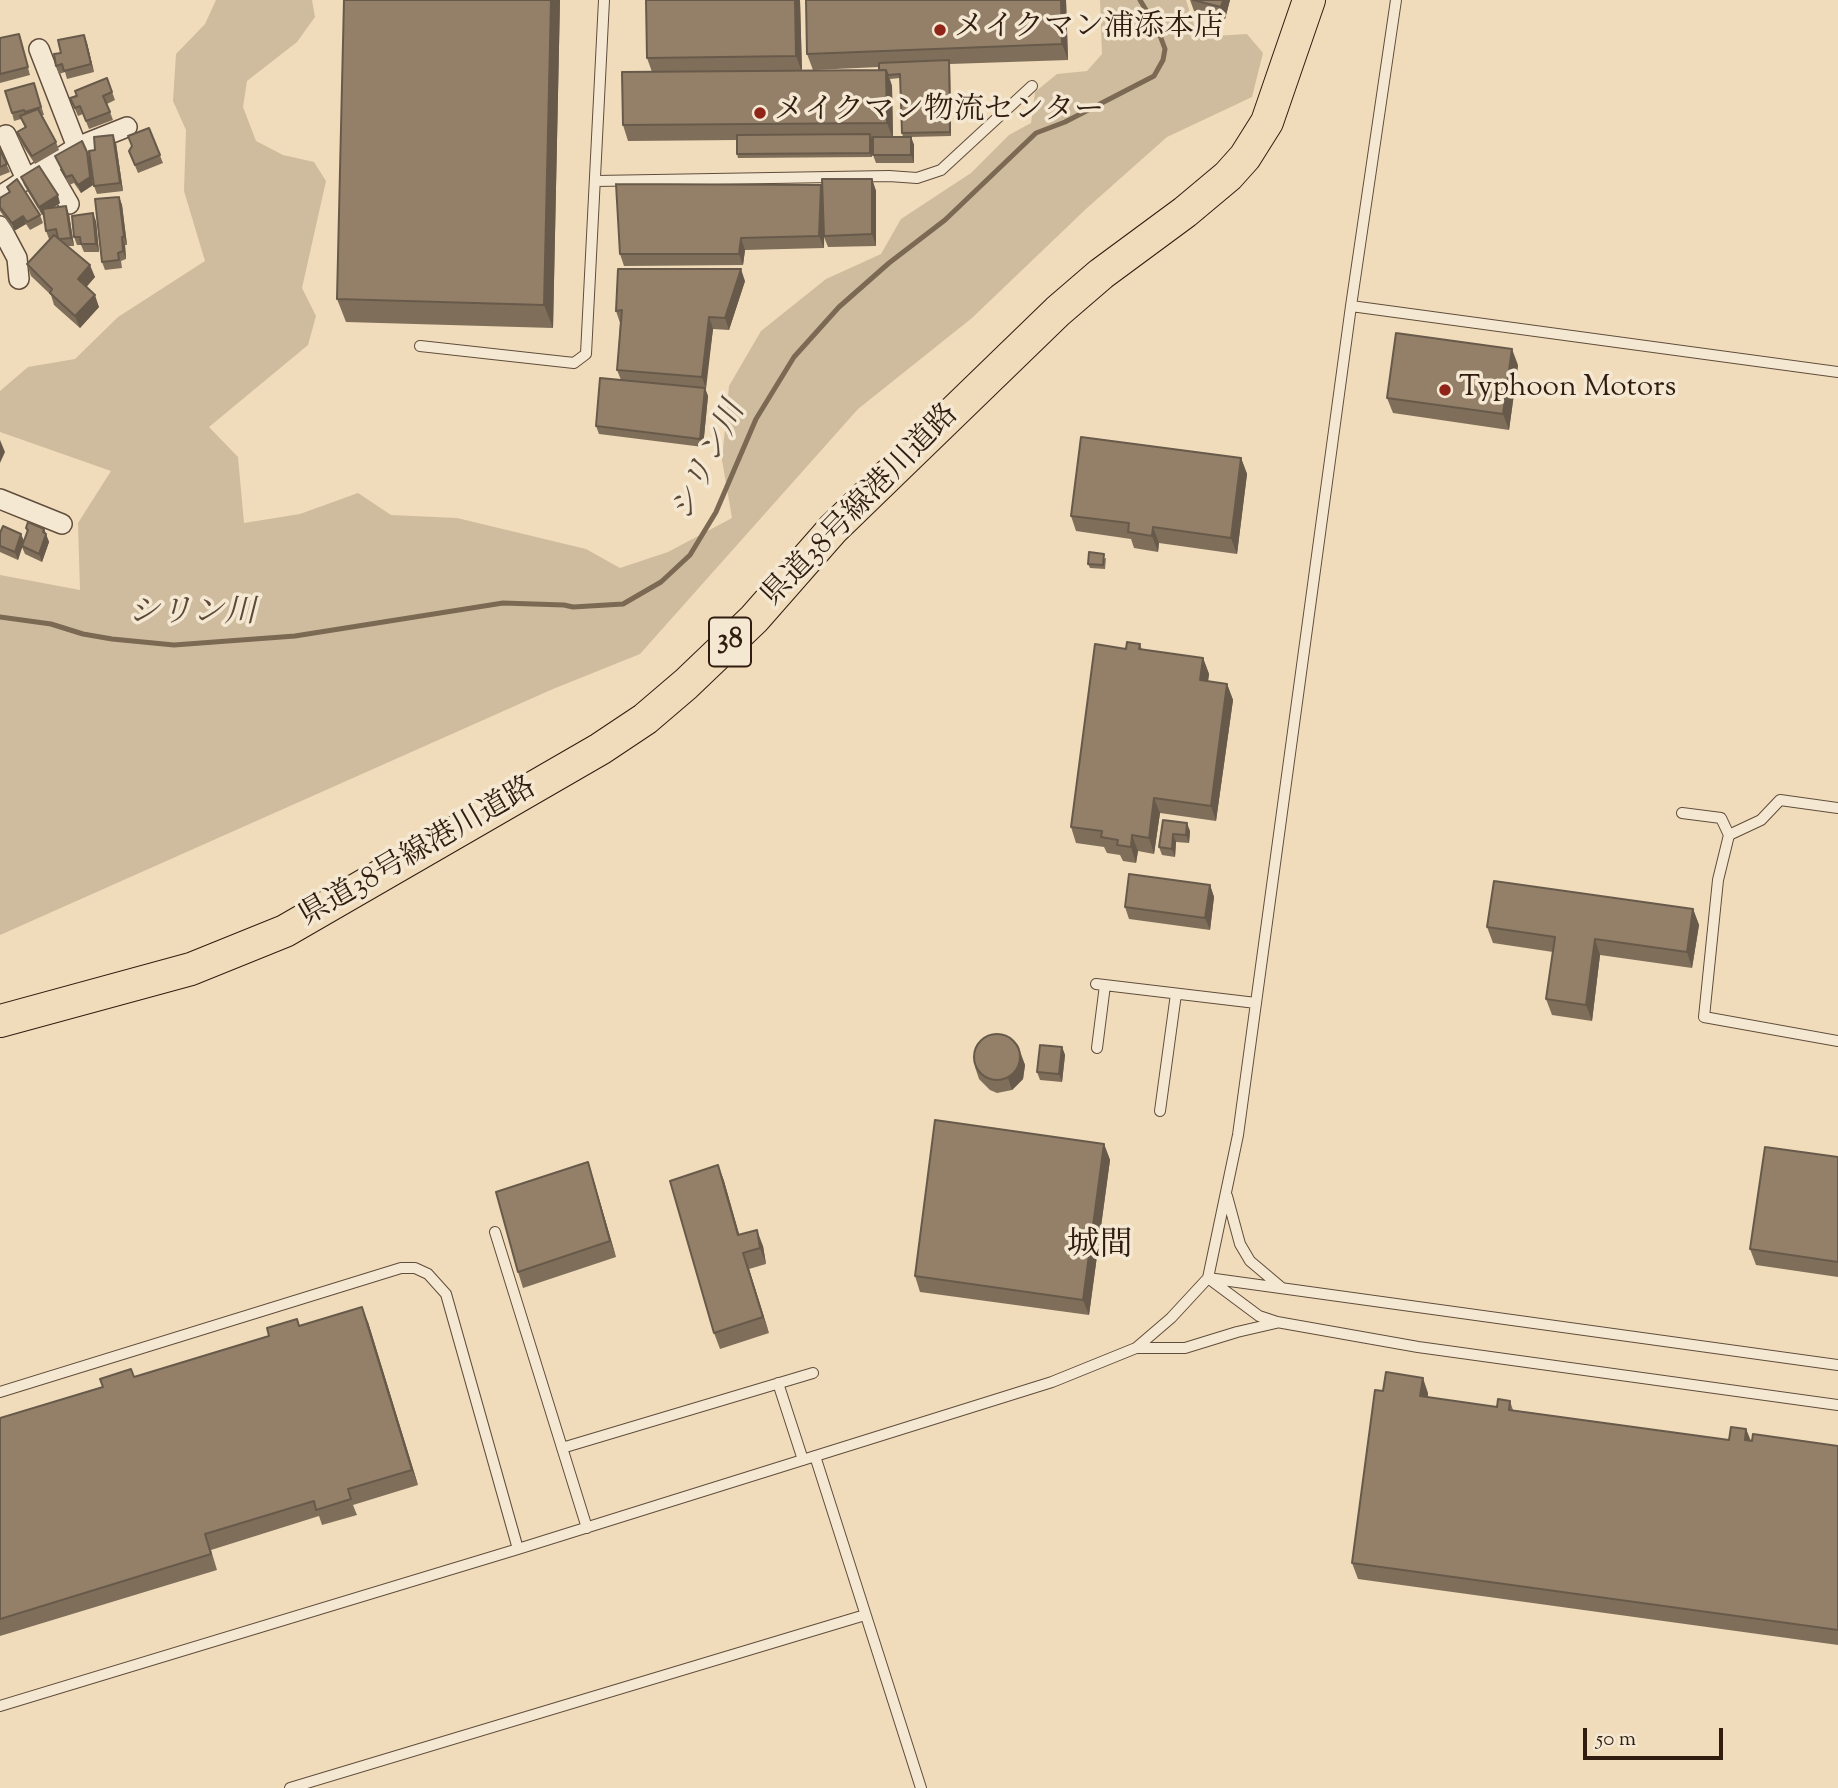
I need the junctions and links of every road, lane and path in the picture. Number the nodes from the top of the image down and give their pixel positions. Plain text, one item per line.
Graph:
1 (604, 0) edge
2 (1293, 0) edge
3 (1309, 0) edge
4 (1396, 0) edge
5 (1293, 45) junction
6 (39, 49) dead end
7 (1032, 86) dead end
8 (127, 127) dead end
9 (6, 135) dead end
10 (77, 147) junction
11 (47, 166) junction
12 (26, 179) junction
13 (596, 181) junction
14 (0, 196) edge
15 (69, 204) dead end
16 (0, 226) edge
17 (19, 279) dead end
18 (1352, 306) junction
19 (420, 346) dead end
20 (1838, 372) edge
21 (0, 499) edge
22 (62, 524) dead end
23 (1838, 808) edge
24 (1682, 813) dead end
25 (1729, 835) junction
26 (1176, 993) junction
27 (1256, 1003) junction
28 (0, 1021) edge
29 (1838, 1041) edge
30 (1097, 1048) dead end
31 (1160, 1111) dead end
32 (1226, 1193) junction
33 (495, 1232) dead end
34 (1208, 1278) junction
35 (1282, 1289) junction
36 (1277, 1322) junction
37 (1136, 1348) junction
38 (1838, 1364) edge
39 (813, 1373) dead end
40 (778, 1383) junction
41 (0, 1392) edge
42 (1838, 1405) edge
43 (562, 1448) junction
44 (815, 1457) junction
45 (803, 1460) junction
46 (587, 1528) junction
47 (518, 1549) junction
48 (865, 1615) junction
49 (0, 1706) edge
50 (290, 1788) edge
51 (921, 1788) edge

1 - 13 lane
2 - 5 main road, 県道38号線港川道路 / 38
3 - 5 main road, 県道38号線港川道路 / 38
4 - 18 lane
5 - 28 main road, 県道38号線港川道路 / 38
6 - 10 street
7 - 13 lane
8 - 10 street
9 - 12 street
10 - 11 street
11 - 12 street
11 - 15 street
12 - 14 street
13 - 19 lane
16 - 17 street
18 - 20 lane
18 - 27 lane
21 - 22 street
23 - 25 lane
24 - 25 lane
25 - 29 lane
26 - 27 lane
26 - 30 lane
26 - 31 lane
27 - 32 lane
32 - 34 lane
32 - 35 lane
33 - 43 lane
34 - 35 lane
34 - 36 lane
34 - 37 lane
35 - 38 lane
36 - 37 lane
36 - 42 lane
37 - 44 lane
39 - 40 lane
40 - 43 lane
40 - 45 lane
41 - 47 lane
43 - 46 lane
44 - 45 lane
44 - 48 lane
45 - 46 lane
46 - 47 lane
47 - 49 lane
48 - 50 lane
48 - 51 lane

